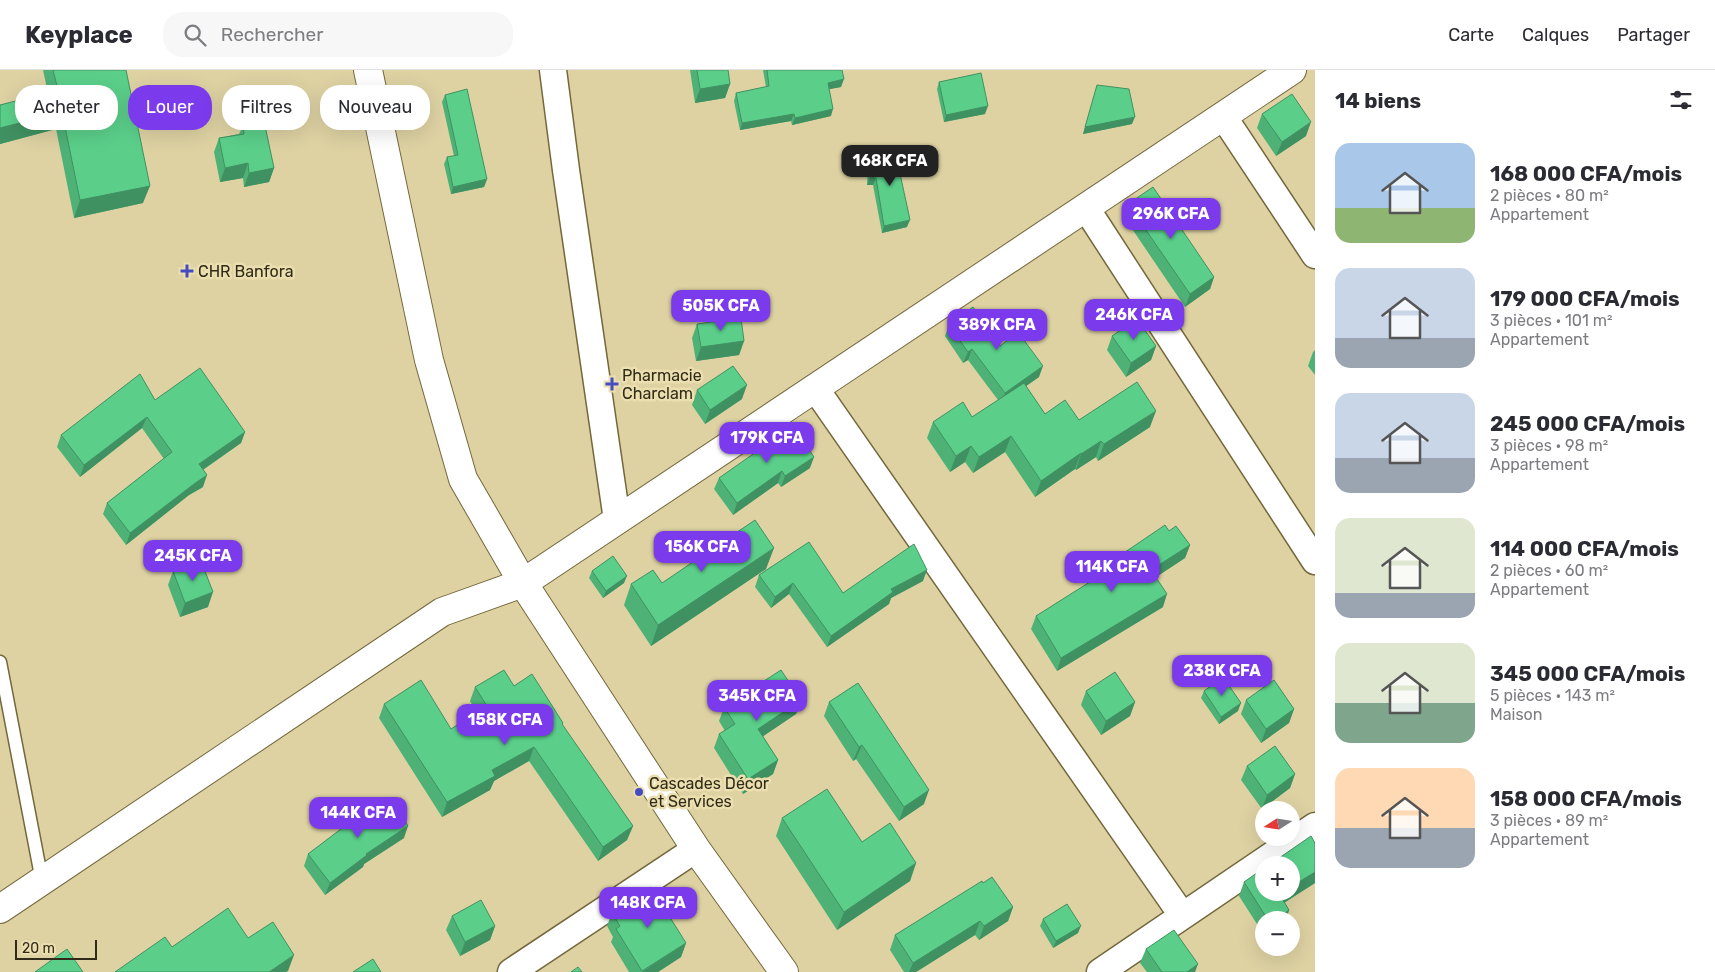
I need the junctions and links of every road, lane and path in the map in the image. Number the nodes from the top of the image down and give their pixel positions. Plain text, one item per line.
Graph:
1 (368, 70) edge
2 (553, 70) edge
3 (1292, 70) edge
4 (1223, 116) junction
5 (1086, 208) junction
6 (1315, 256) edge
7 (815, 388) junction
8 (617, 520) junction
9 (1315, 561) edge
10 (522, 583) junction
11 (0, 662) edge
12 (1315, 826) edge
13 (696, 849) junction
14 (42, 881) junction
15 (0, 909) edge
16 (1182, 915) junction
17 (511, 972) edge
18 (784, 972) edge
19 (1100, 972) edge

1 - 10 street
2 - 8 street
3 - 4 street
4 - 5 street
4 - 6 street
5 - 7 street
5 - 9 street
7 - 8 street
7 - 16 street
8 - 10 street
10 - 13 street
10 - 14 street
11 - 14 lane
12 - 16 street
13 - 17 street
13 - 18 street
14 - 15 street
16 - 19 street

